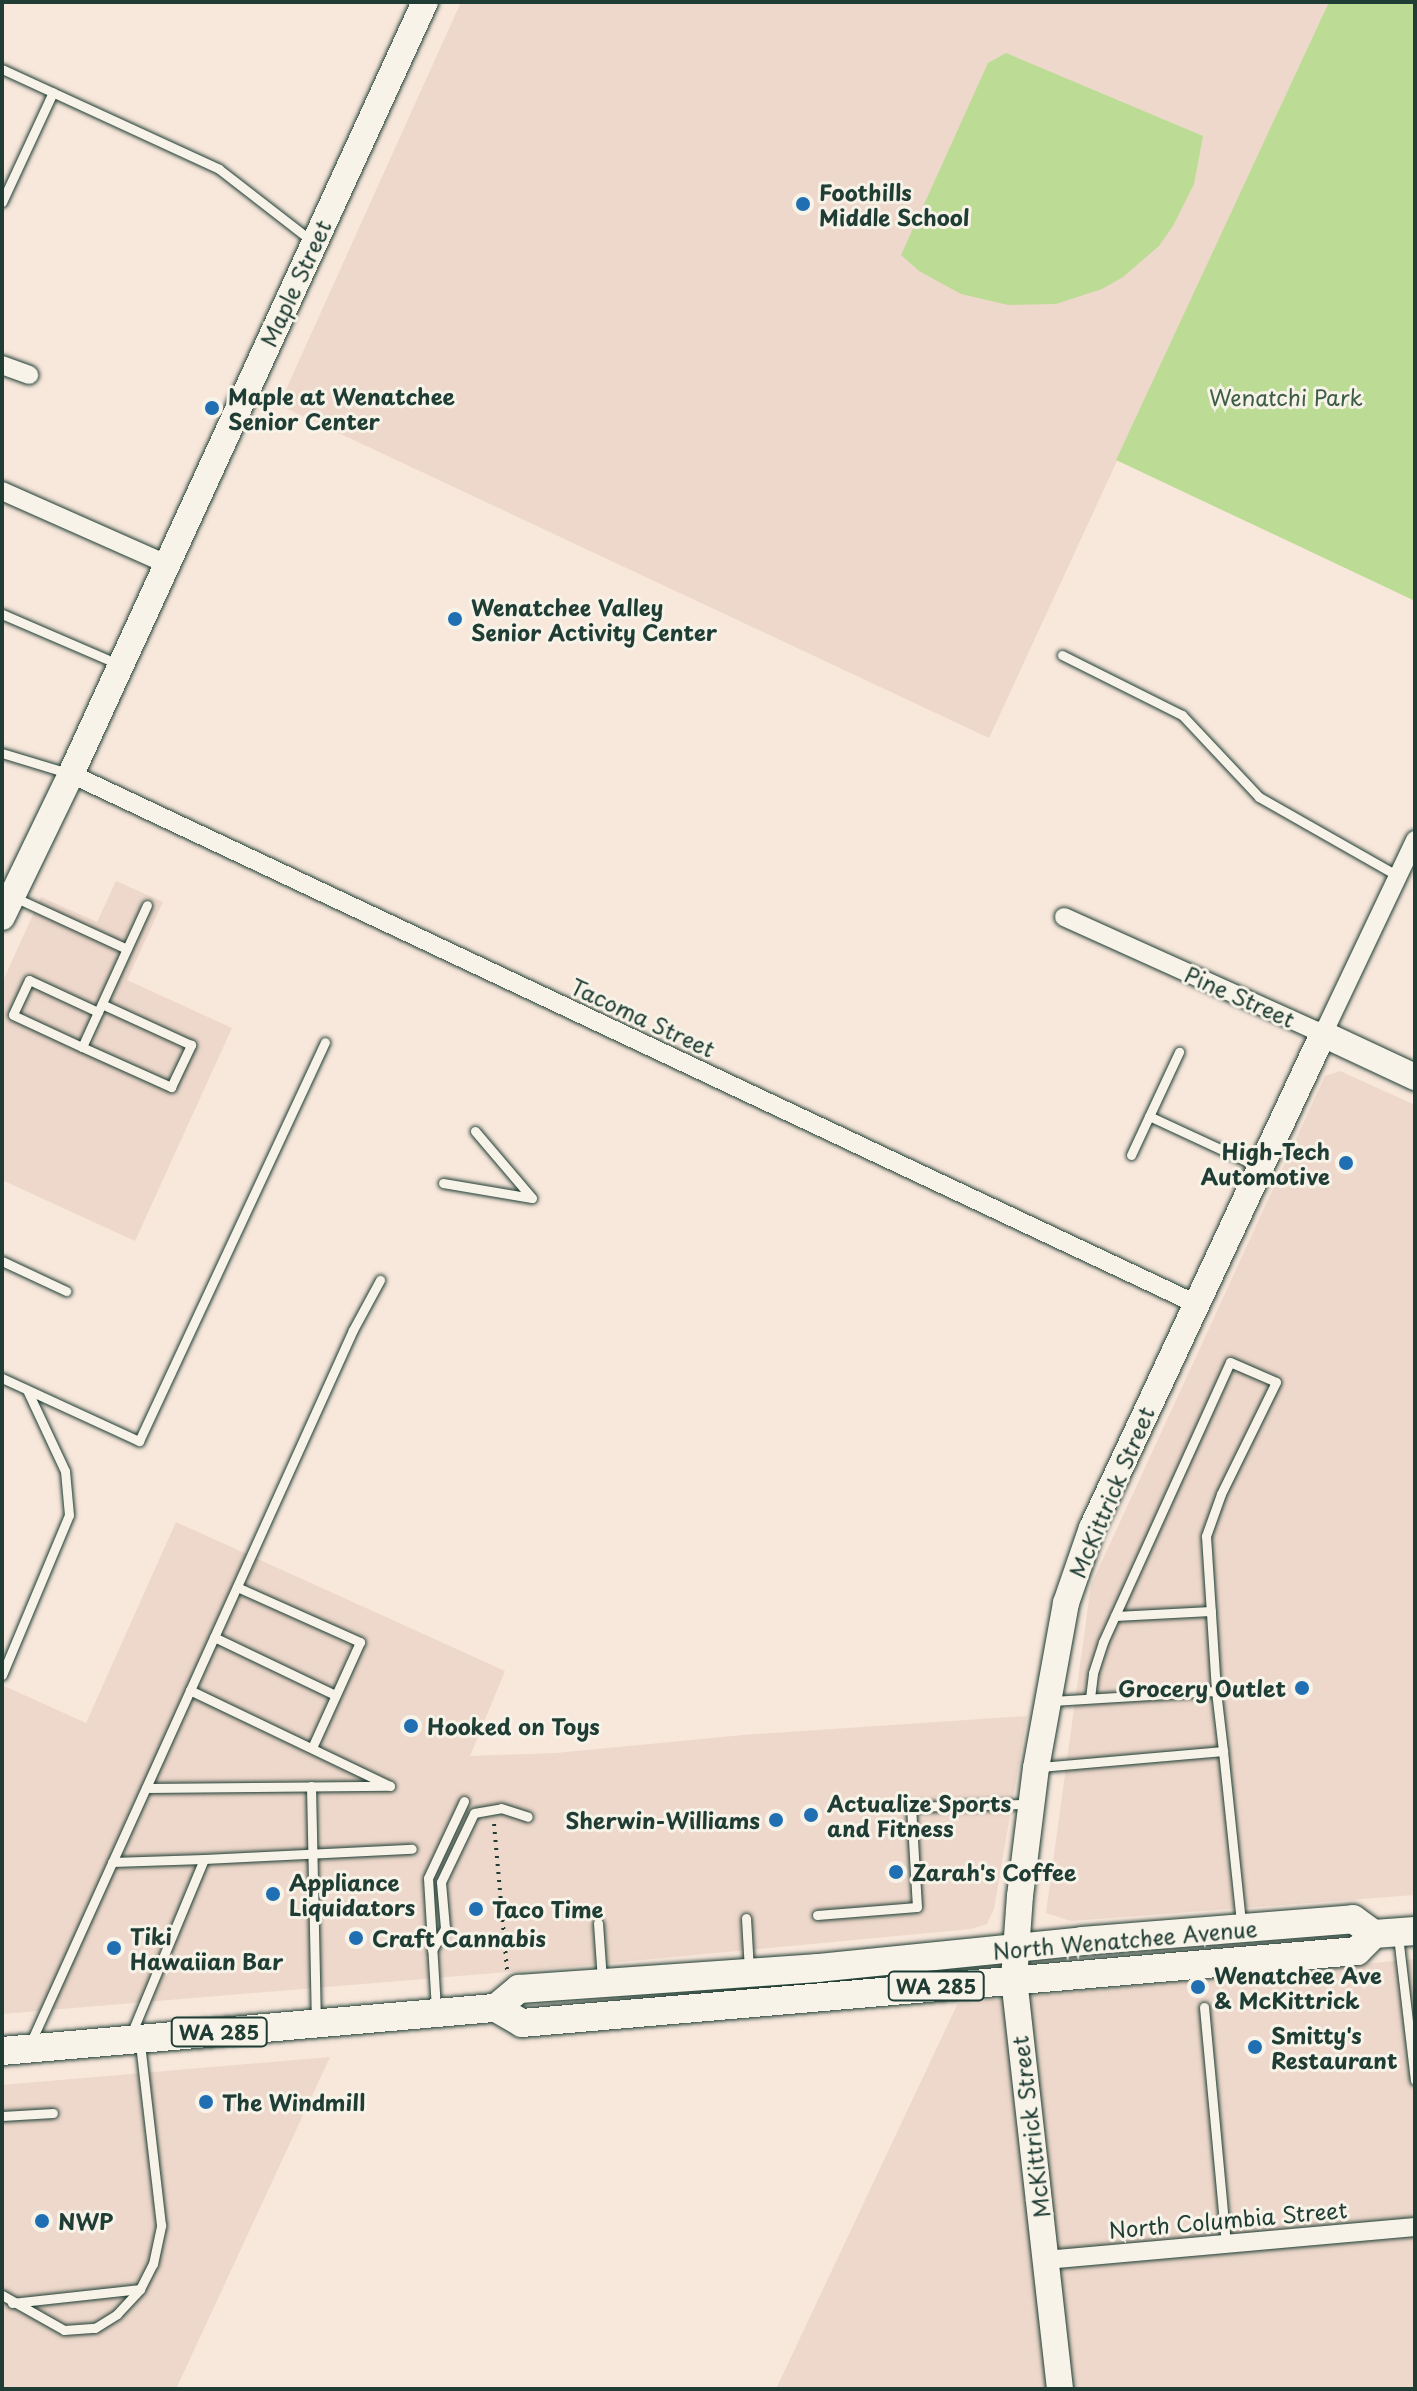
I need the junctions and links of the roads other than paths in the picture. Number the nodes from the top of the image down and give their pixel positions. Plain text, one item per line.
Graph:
1 (425, 2) edge
2 (2, 69) edge
3 (53, 92) junction
4 (2, 202) edge
5 (313, 242) junction
6 (2, 365) edge
7 (29, 375) dead end
8 (2, 491) edge
9 (167, 564) junction
10 (2, 614) edge
11 (1062, 655) dead end
12 (121, 666) junction
13 (2, 753) edge
14 (71, 774) junction
15 (1415, 840) edge
16 (1398, 876) junction
17 (147, 905) dead end
18 (7, 907) edge
19 (1064, 917) dead end
20 (127, 949) junction
21 (100, 1008) junction
22 (1323, 1034) junction
23 (325, 1042) dead end
24 (82, 1047) junction
25 (1179, 1052) dead end
26 (1415, 1077) edge
27 (1149, 1116) junction
28 (475, 1131) dead end
29 (1131, 1155) dead end
30 (1259, 1167) junction
31 (443, 1183) dead end
32 (2, 1261) edge
33 (380, 1280) dead end
34 (66, 1291) dead end
35 (1194, 1303) junction
36 (2, 1378) edge
37 (27, 1390) junction
38 (237, 1587) junction
39 (1211, 1611) junction
40 (1115, 1616) junction
41 (214, 1637) junction
42 (2, 1675) edge
43 (190, 1690) junction
44 (1216, 1691) junction
45 (335, 1695) junction
46 (1090, 1698) junction
47 (1047, 1701) junction
48 (312, 1748) junction
49 (1223, 1751) junction
50 (1036, 1768) junction
51 (311, 1786) junction
52 (146, 1788) junction
53 (464, 1801) dead end
54 (1032, 1804) junction
55 (528, 1817) dead end
56 (412, 1849) dead end
57 (314, 1853) junction
58 (204, 1859) junction
59 (112, 1862) junction
60 (817, 1915) dead end
61 (746, 1918) dead end
62 (598, 1923) dead end
63 (1241, 1929) junction
64 (1395, 1932) edge
65 (1016, 1948) junction
66 (432, 1950) junction
67 (749, 1973) junction
68 (1014, 1979) junction
69 (602, 1982) junction
70 (1204, 2007) dead end
71 (496, 2008) junction
72 (436, 2013) junction
73 (316, 2023) junction
74 (134, 2039) junction
75 (15, 2050) edge
76 (1415, 2080) edge
77 (53, 2113) dead end
78 (2, 2116) edge
79 (1415, 2227) edge
80 (1226, 2244) junction
81 (1046, 2260) junction
82 (140, 2289) junction
83 (2, 2295) edge
84 (12, 2303) junction
85 (1060, 2389) edge

1 - 5 street, Maple Street
2 - 3 lane
3 - 4 lane
3 - 5 lane
5 - 9 street, Maple Street
6 - 7 street
8 - 9 street
9 - 12 street, Maple Street
10 - 12 lane
11 - 16 lane
12 - 14 street, Maple Street
13 - 14 lane
14 - 18 street, Maple Street
14 - 35 street, Tacoma Street
15 - 16 street, McKittrick Street
16 - 22 street, McKittrick Street
17 - 20 lane
18 - 20 lane
19 - 22 street, Pine Street
20 - 21 lane
21 - 24 lane
21 - 24 lane
21 - 24 lane
22 - 26 street, Pine Street
22 - 30 street, McKittrick Street
23 - 37 lane
25 - 27 lane
27 - 29 lane
27 - 30 lane
28 - 31 lane
30 - 35 street, McKittrick Street
32 - 34 lane
33 - 38 lane
35 - 47 street, McKittrick Street
36 - 37 lane
37 - 42 lane
38 - 41 lane
38 - 45 lane
39 - 40 lane
39 - 40 lane
39 - 44 lane
40 - 46 lane
41 - 43 lane
41 - 45 lane
43 - 48 lane
43 - 52 lane
44 - 46 lane
44 - 49 lane
45 - 48 lane
46 - 47 lane
47 - 50 street, McKittrick Street
48 - 51 lane
49 - 50 lane
49 - 63 lane
50 - 54 street, McKittrick Street
51 - 52 lane
51 - 57 lane
52 - 59 lane
53 - 66 lane
54 - 60 lane
54 - 65 street, McKittrick Street
55 - 66 lane
56 - 57 lane
57 - 58 lane
57 - 73 lane
58 - 59 lane
58 - 74 lane
59 - 75 lane
61 - 67 lane
62 - 69 lane
63 - 64 main road, North Wenatchee Avenue / WA 285
63 - 65 main road, North Wenatchee Avenue / WA 285
64 - 68 main road, North Wenatchee Avenue / WA 285
64 - 76 lane
65 - 67 main road, North Wenatchee Avenue / WA 285
65 - 68 street, McKittrick Street
66 - 72 lane
67 - 69 main road, North Wenatchee Avenue / WA 285
68 - 71 main road, North Wenatchee Avenue / WA 285
68 - 81 street, McKittrick Street
69 - 71 main road, North Wenatchee Avenue / WA 285
70 - 80 lane
71 - 72 main road, North Wenatchee Avenue / WA 285
72 - 73 main road, North Wenatchee Avenue / WA 285
73 - 74 main road, North Wenatchee Avenue / WA 285
74 - 75 main road, North Wenatchee Avenue / WA 285
74 - 82 lane
77 - 78 lane
79 - 80 street, North Columbia Street
80 - 81 street, North Columbia Street
81 - 85 street, McKittrick Street
82 - 84 lane
82 - 84 lane
83 - 84 lane

